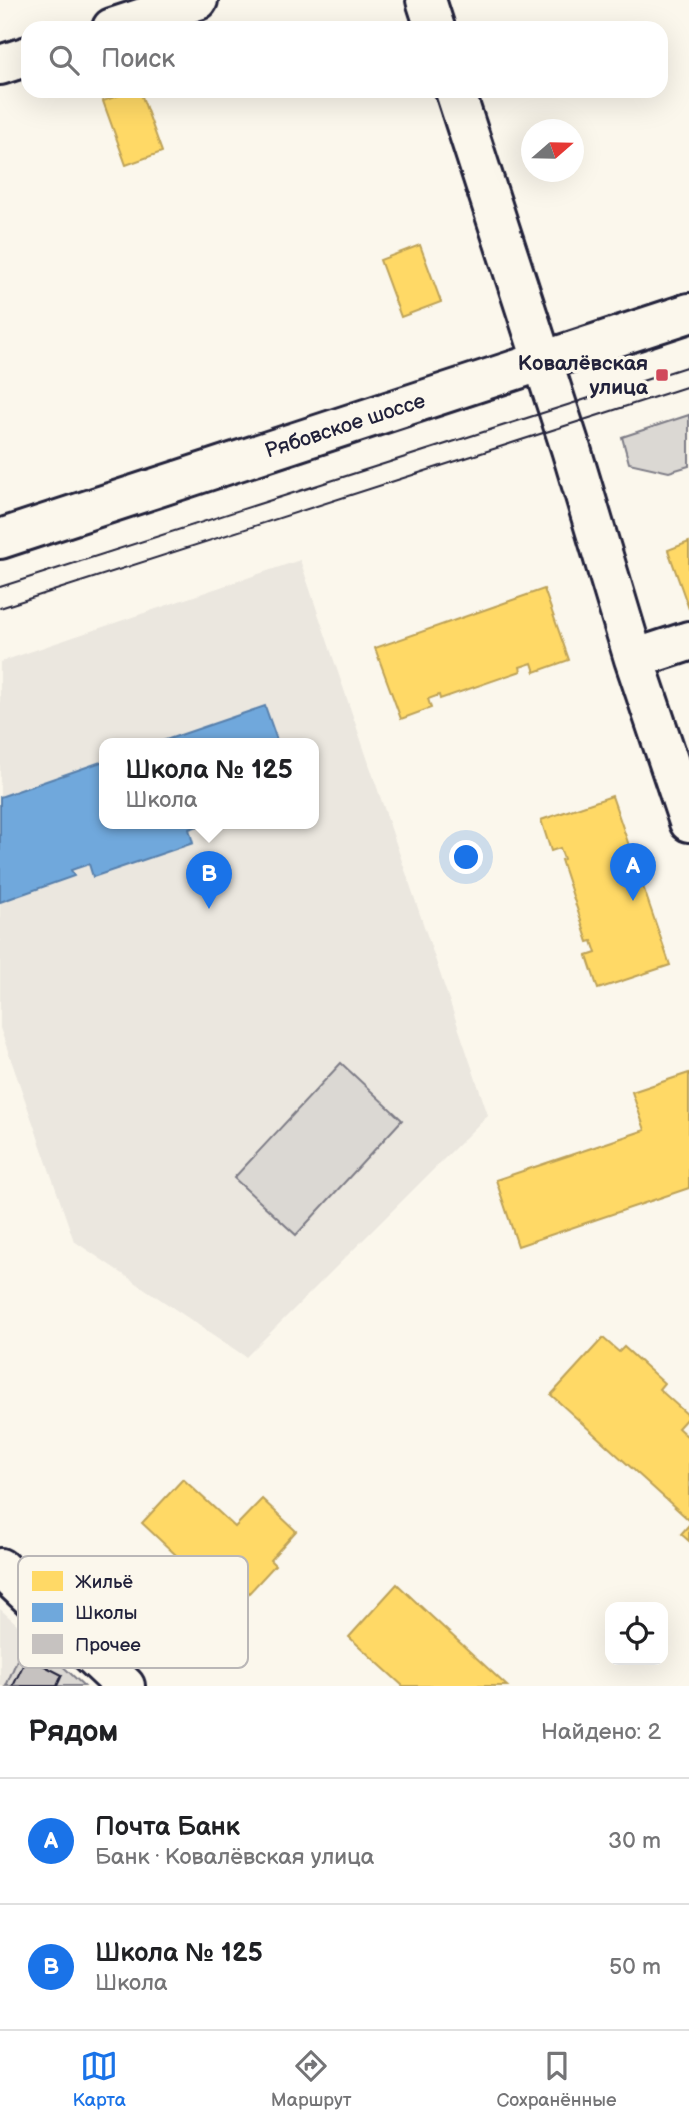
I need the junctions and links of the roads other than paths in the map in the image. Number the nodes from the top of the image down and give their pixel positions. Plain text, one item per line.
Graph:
1 (198, 0) edge
2 (426, 0) edge
3 (134, 21) edge
4 (433, 21) edge
5 (21, 58) edge
6 (0, 65) edge
7 (458, 98) edge
8 (689, 313) edge
9 (543, 361) junction
10 (0, 539) edge
11 (689, 641) edge
12 (634, 659) junction
13 (689, 822) edge
14 (0, 1567) edge
15 (18, 1584) edge
16 (106, 1668) edge
17 (125, 1686) edge

1 - 3 street
2 - 4 street
5 - 6 street
7 - 9 street
8 - 9 street, Рябовское шоссе
9 - 10 street, Рябовское шоссе
9 - 12 street
11 - 12 street
12 - 13 street
14 - 15 street
16 - 17 street

